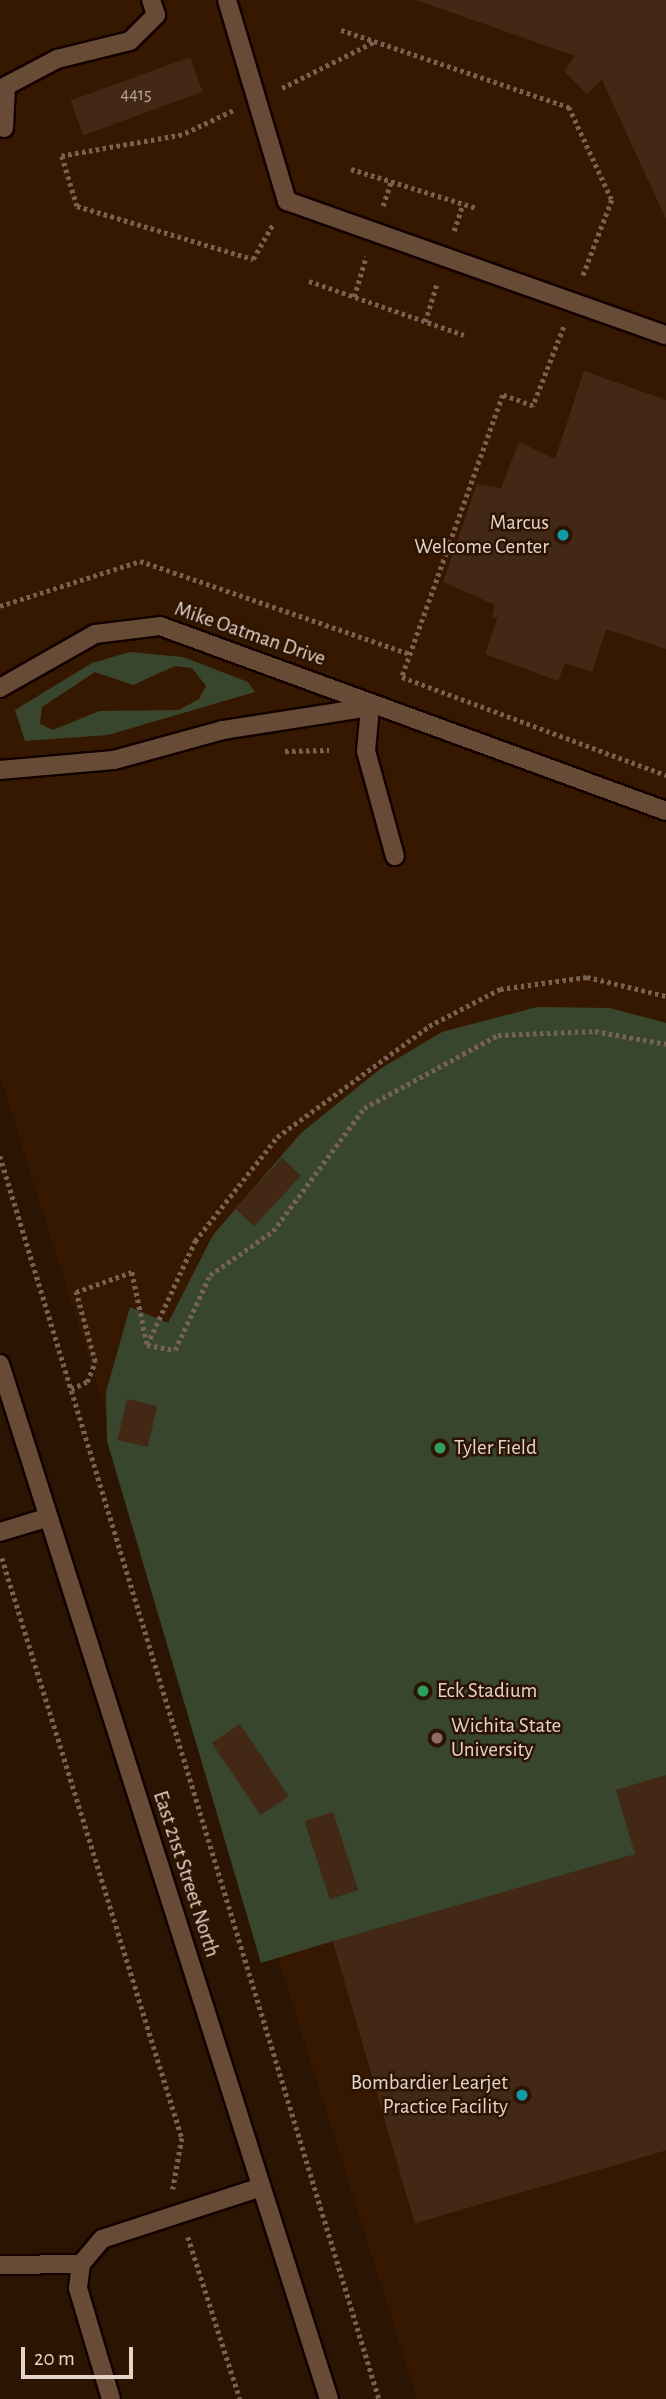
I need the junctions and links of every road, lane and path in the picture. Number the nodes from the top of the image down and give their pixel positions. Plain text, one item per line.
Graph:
1 (151, 0) edge
2 (227, 0) edge
3 (341, 30) dead end
4 (375, 42) junction
5 (257, 100) junction
6 (4, 128) dead end
7 (351, 169) dead end
8 (287, 201) junction
9 (477, 208) dead end
10 (309, 281) dead end
11 (573, 302) junction
12 (464, 335) dead end
13 (666, 335) edge
14 (0, 606) edge
15 (410, 654) junction
16 (0, 688) edge
17 (370, 707) junction
18 (0, 770) edge
19 (666, 775) edge
20 (666, 811) edge
21 (395, 856) dead end
22 (666, 996) edge
23 (666, 1044) edge
24 (0, 1156) edge
25 (147, 1345) junction
26 (0, 1364) edge
27 (71, 1389) junction
28 (49, 1517) junction
29 (0, 1532) edge
30 (0, 1551) edge
31 (261, 2188) junction
32 (181, 2214) junction
33 (80, 2264) junction
34 (0, 2265) edge
35 (111, 2399) edge
36 (240, 2399) edge
37 (328, 2399) edge
38 (379, 2399) edge

1 - 6 street
2 - 5 street
3 - 4 path
4 - 5 path
4 - 11 path
5 - 8 street
5 - 8 path
7 - 9 path
8 - 11 street
10 - 12 path
11 - 13 street
11 - 15 path
14 - 15 path
15 - 19 path
16 - 17 street, Mike Oatman Drive
17 - 18 street, Mike Oatman Drive
17 - 20 street, Mike Oatman Drive
17 - 21 street
22 - 25 path
23 - 25 path
24 - 27 path
25 - 27 path
26 - 28 street, East 21st Street North
27 - 38 path
28 - 29 street
28 - 31 street, East 21st Street North
30 - 32 path
31 - 32 street
31 - 37 street, East 21st Street North
32 - 33 street
32 - 36 path
33 - 34 street
33 - 35 street

